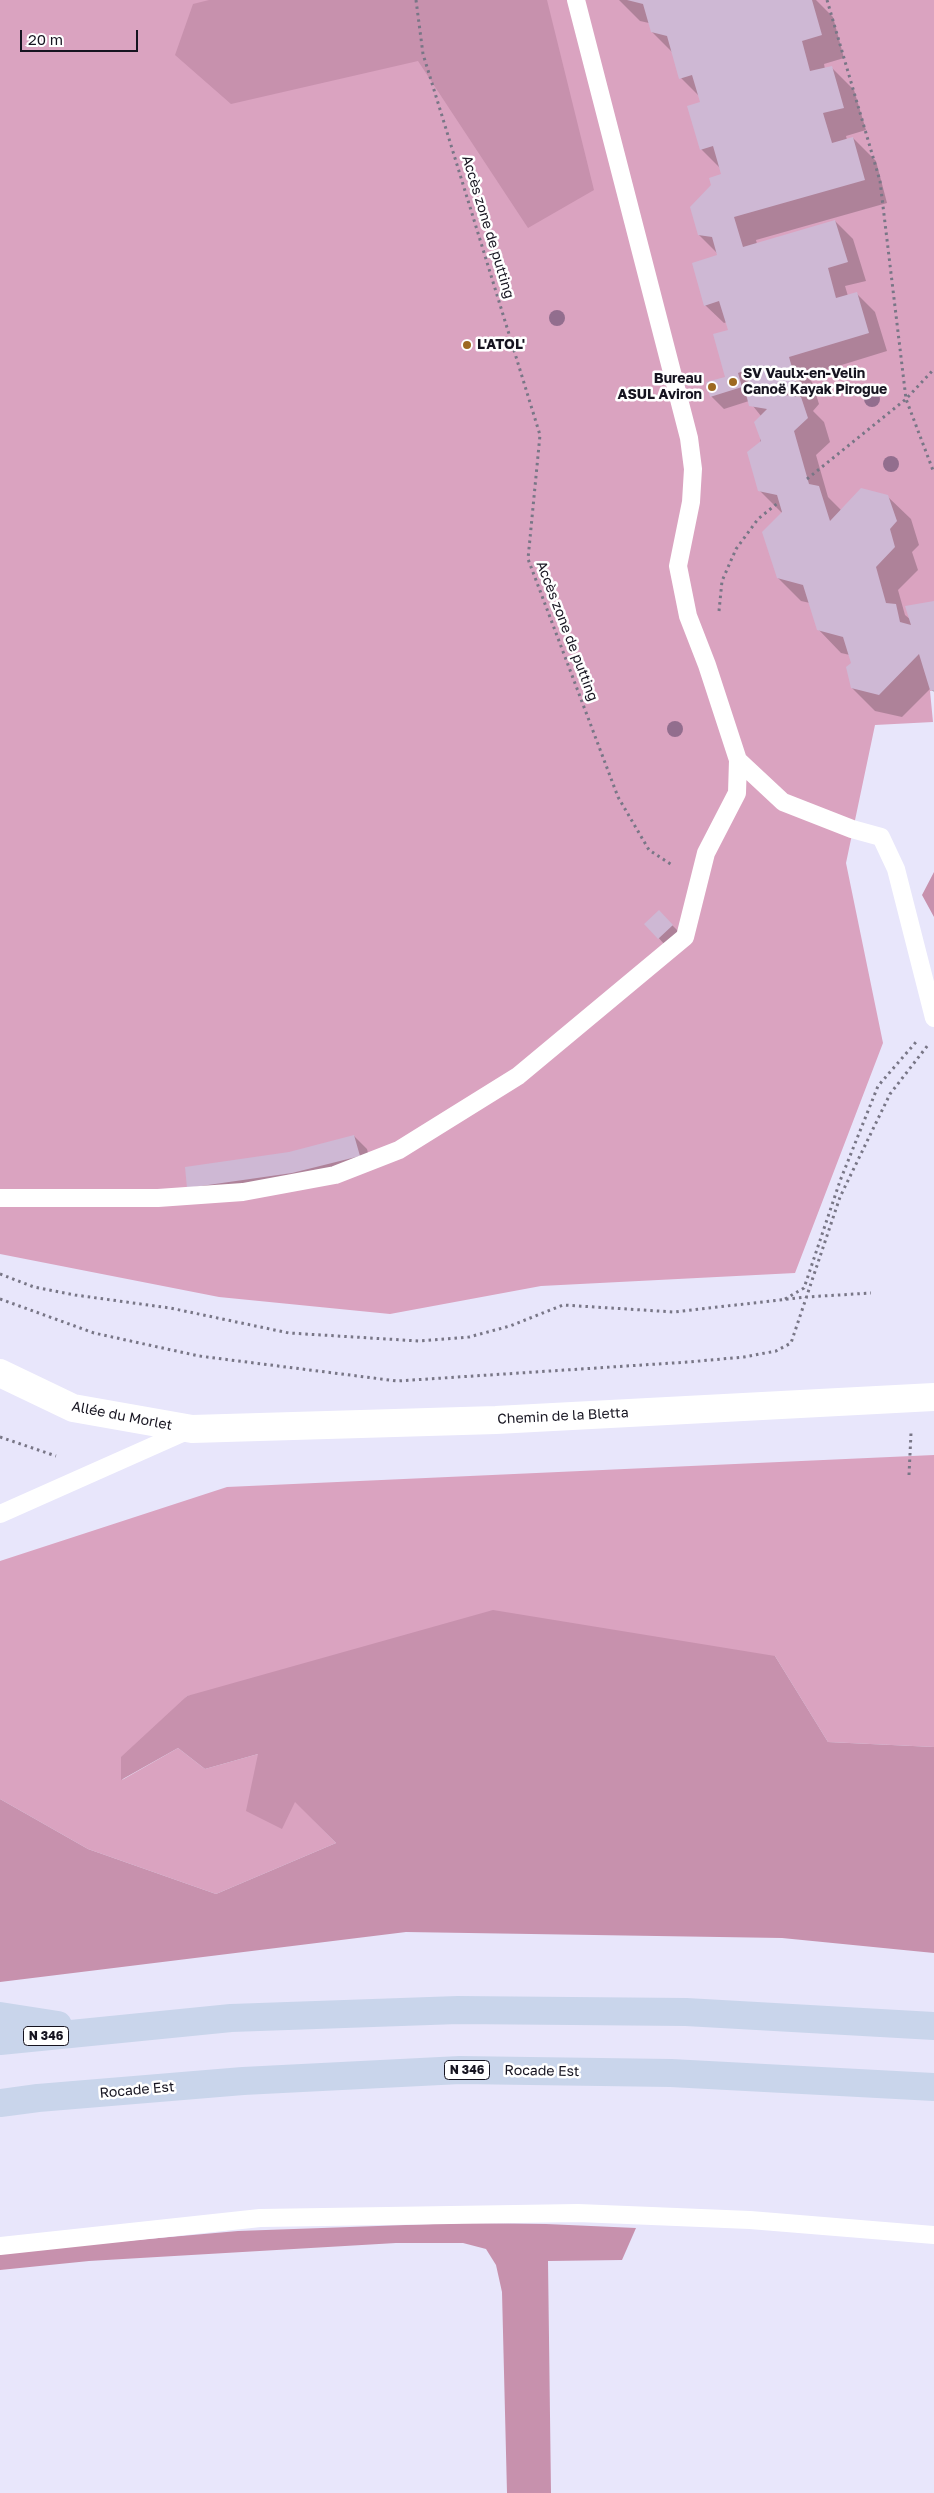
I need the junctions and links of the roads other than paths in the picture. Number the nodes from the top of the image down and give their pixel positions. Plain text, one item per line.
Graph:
1 (576, 0) edge
2 (738, 760) junction
3 (934, 1018) edge
4 (0, 1198) edge
5 (0, 1372) edge
6 (934, 1396) edge
7 (192, 1429) junction
8 (0, 1514) edge
9 (0, 2016) edge
10 (934, 2026) edge
11 (91, 2031) junction
12 (0, 2041) edge
13 (934, 2087) edge
14 (0, 2103) edge
15 (934, 2236) edge
16 (0, 2246) edge

1 - 2 lane
2 - 3 lane
2 - 4 lane
5 - 7 street, Allée du Morlet
6 - 7 street, Chemin de la Bletta
7 - 8 lane
9 - 11 highway
10 - 11 highway, N 346
11 - 12 highway, N 346
13 - 14 highway, Rocade Est / N 346
15 - 16 lane

